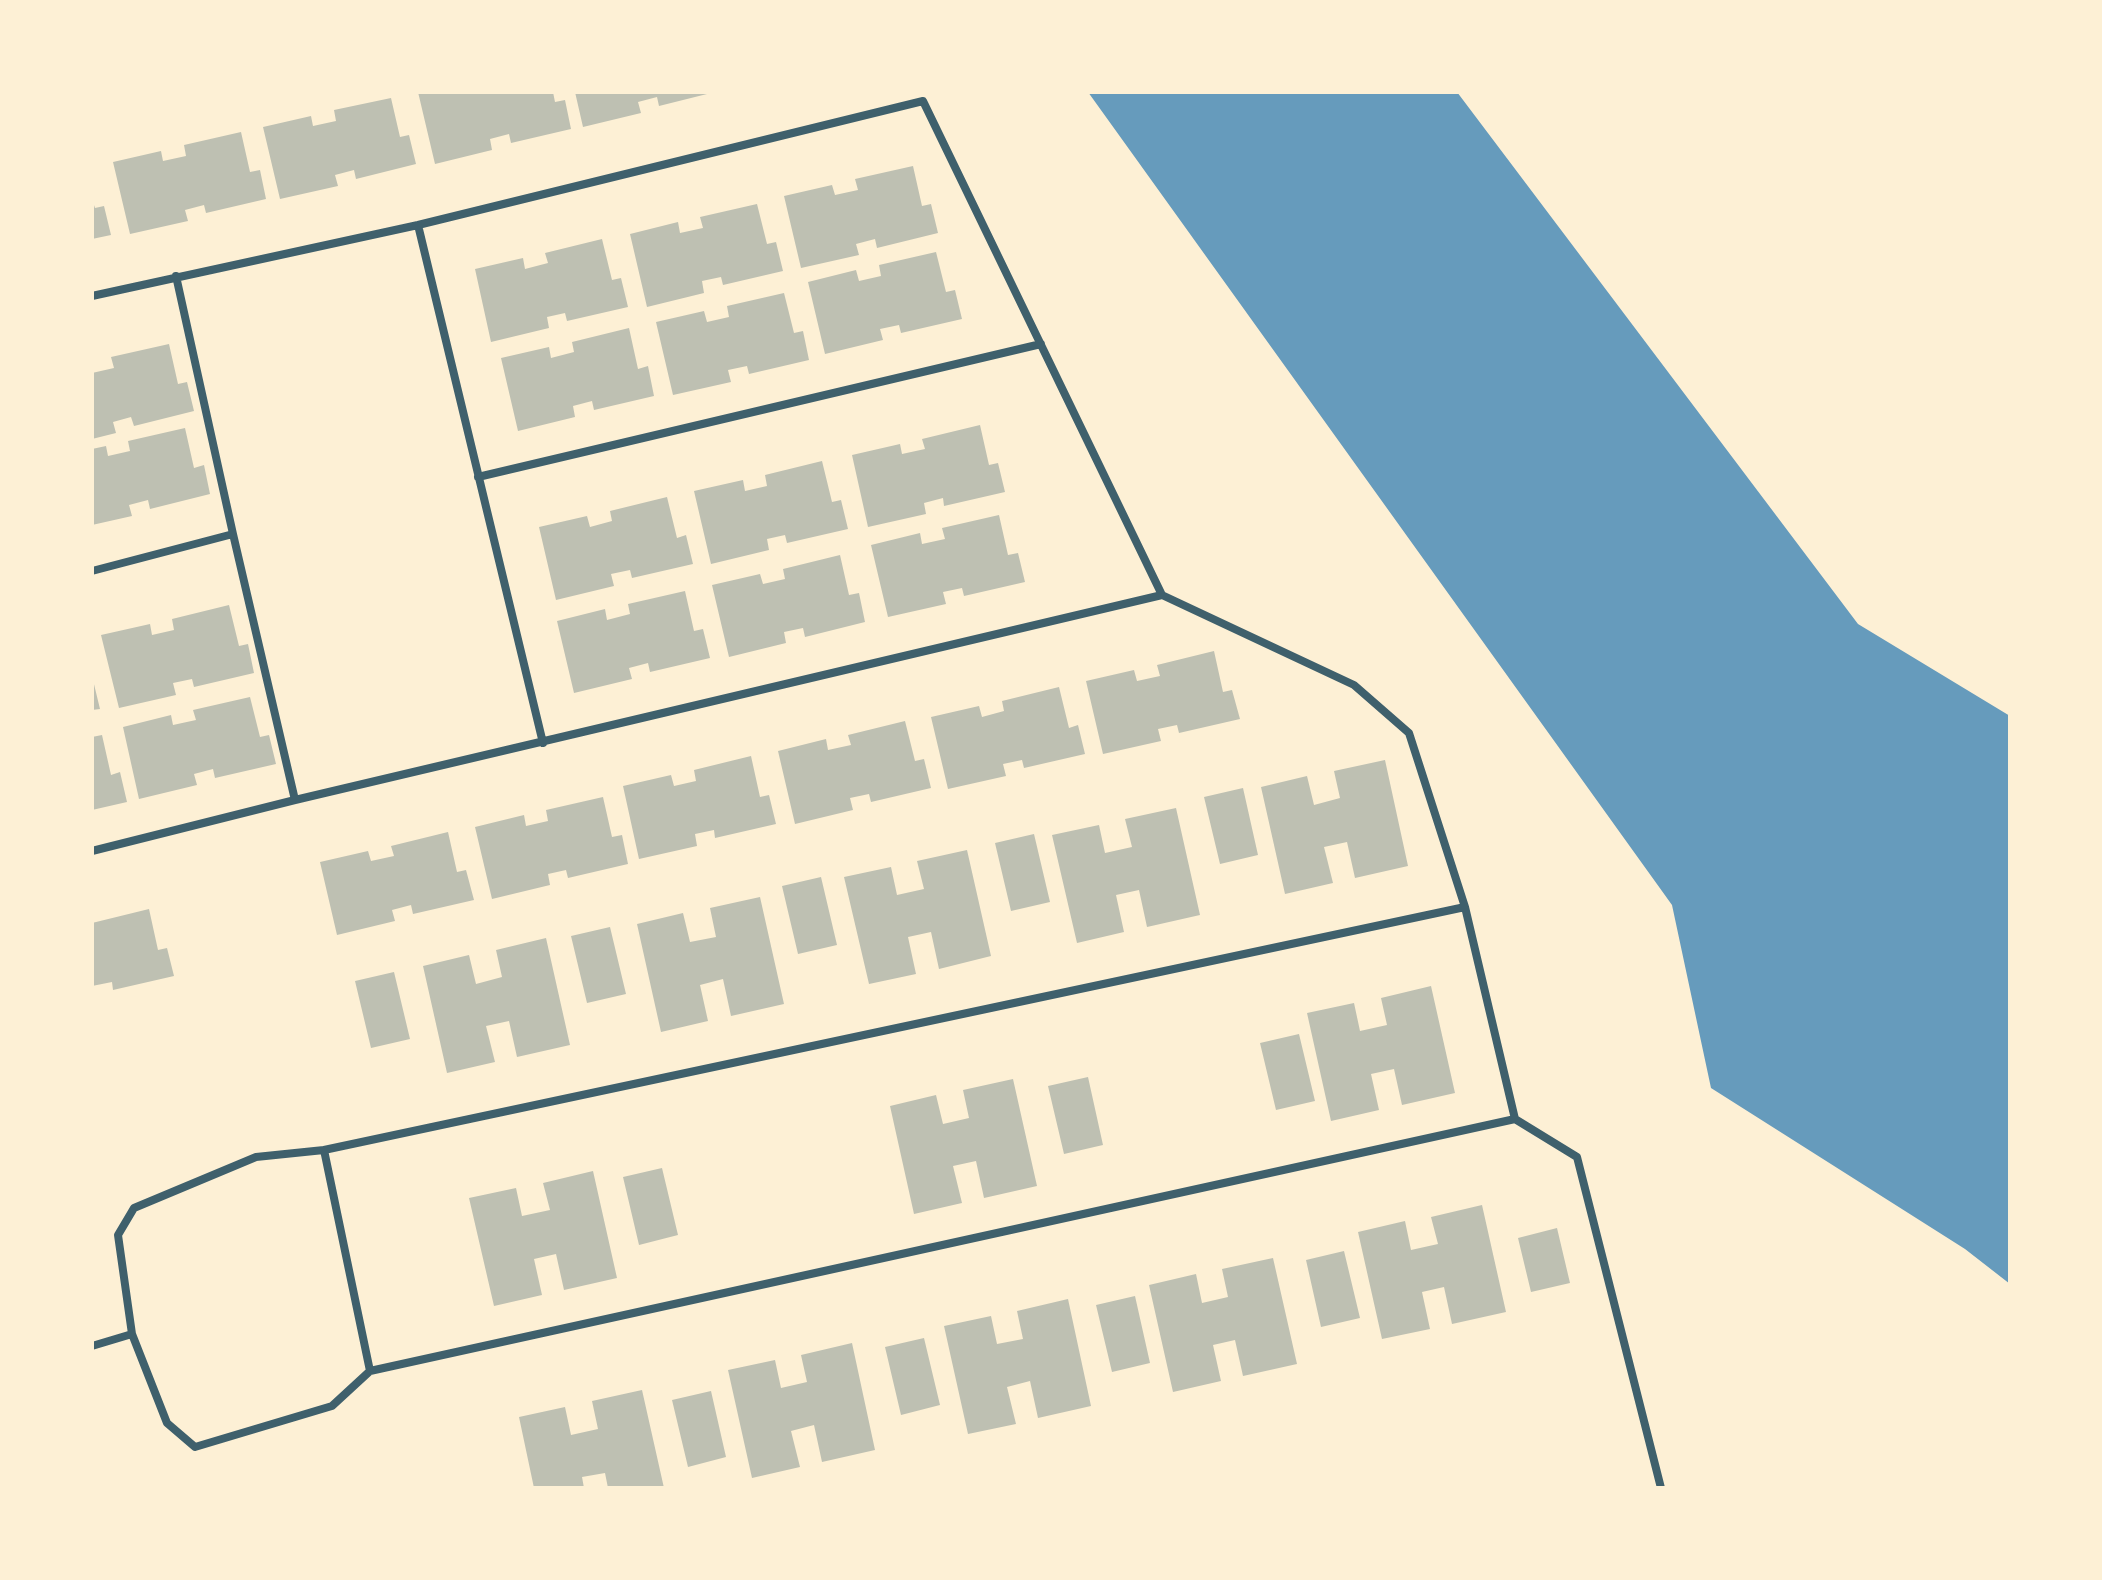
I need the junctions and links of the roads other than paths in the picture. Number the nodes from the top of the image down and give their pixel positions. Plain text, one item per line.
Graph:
1 (418, 225) junction
2 (176, 276) junction
3 (92, 296) edge
4 (1041, 344) junction
5 (478, 477) junction
6 (233, 534) junction
7 (92, 571) edge
8 (1162, 595) junction
9 (543, 743) junction
10 (295, 800) junction
11 (92, 851) edge
12 (1465, 907) junction
13 (1515, 1119) junction
14 (324, 1150) junction
15 (132, 1334) junction
16 (92, 1346) edge
17 (370, 1371) junction
18 (1661, 1488) edge

1 - 2 street
1 - 4 street
1 - 5 street
2 - 3 street
2 - 6 street
4 - 5 street
4 - 8 street
5 - 9 street
6 - 7 street
6 - 10 street
8 - 9 street
8 - 12 street
9 - 10 street
10 - 11 street
12 - 13 street
12 - 14 street
13 - 17 street
13 - 18 street
14 - 15 street
14 - 17 street
15 - 16 street
15 - 17 street

